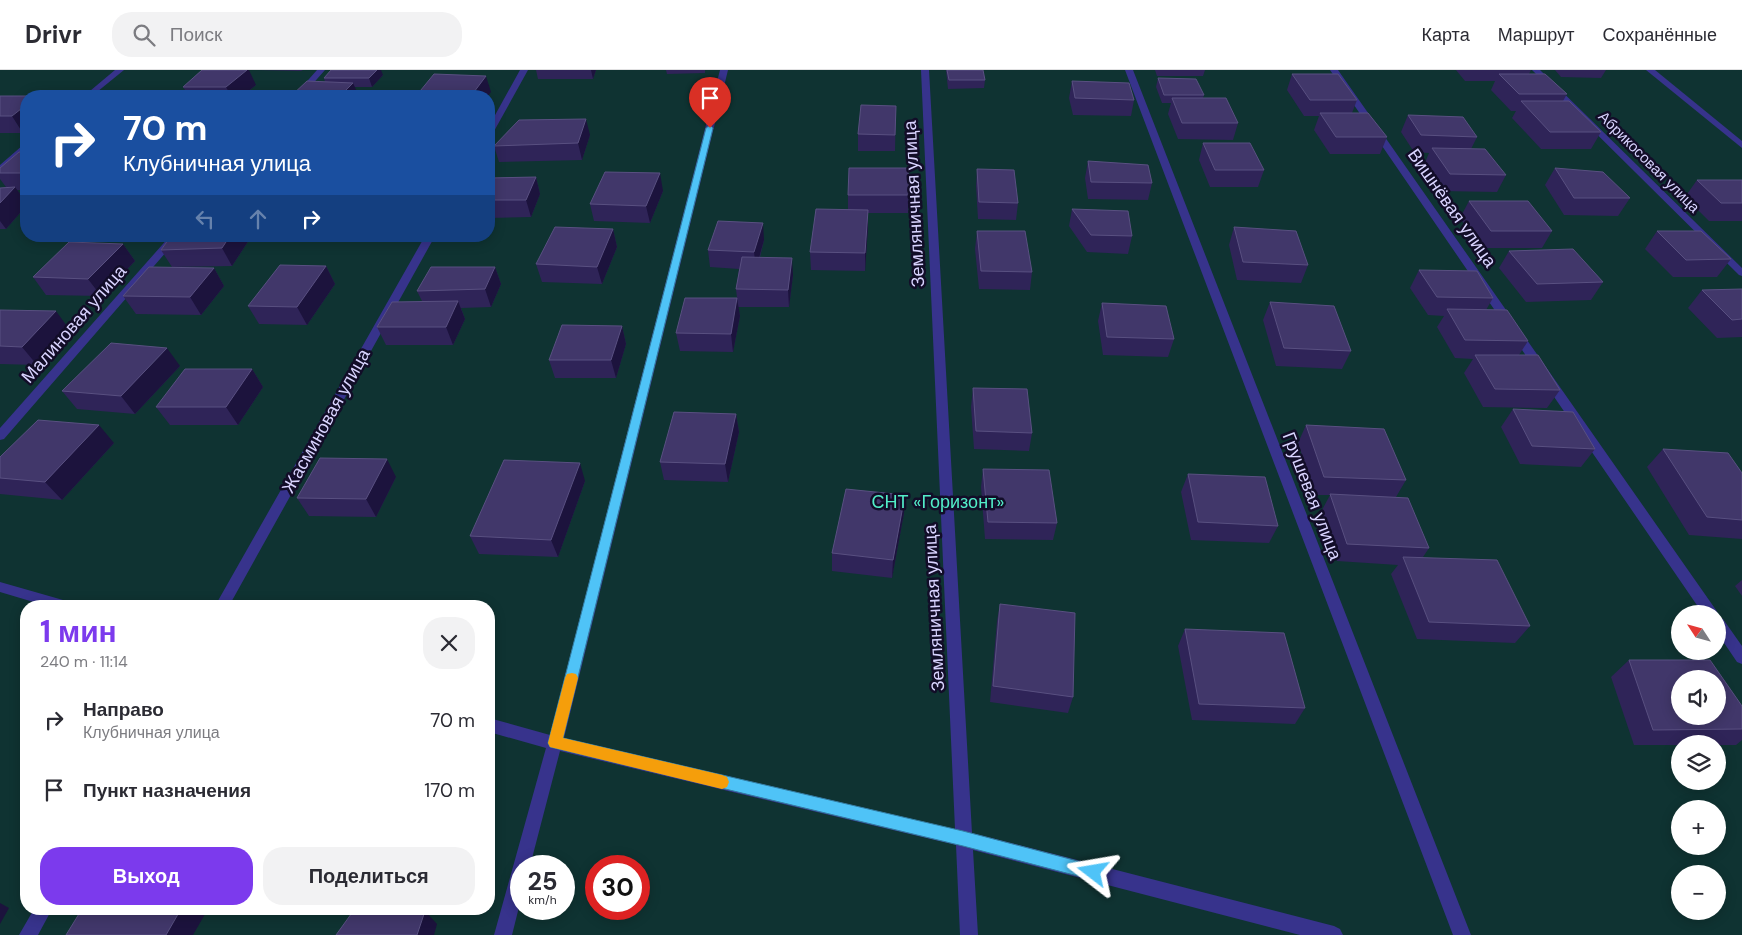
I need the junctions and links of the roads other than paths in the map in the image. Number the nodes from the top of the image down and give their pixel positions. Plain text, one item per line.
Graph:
1 (120, 70) edge
2 (321, 70) edge
3 (524, 70) edge
4 (724, 70) edge
5 (925, 70) edge
6 (1129, 70) edge
7 (1334, 70) edge
8 (1536, 70) edge
9 (1650, 70) edge
10 (95, 90) edge
11 (303, 90) edge
12 (495, 122) edge
13 (1742, 146) edge
14 (20, 152) edge
15 (0, 169) edge
16 (170, 242) edge
17 (427, 242) edge
18 (1742, 273) edge
19 (0, 436) edge
20 (0, 587) edge
21 (44, 600) edge
22 (225, 600) edge
23 (1705, 605) edge
24 (1726, 635) edge
25 (1742, 658) edge
26 (495, 727) edge
27 (555, 743) junction
28 (963, 838) junction
29 (525, 855) edge
30 (510, 910) edge
31 (40, 915) edge
32 (28, 935) edge
33 (503, 935) edge
34 (969, 935) edge
35 (1334, 935) edge
36 (1462, 935) edge

1 - 10 street
2 - 11 street
3 - 12 street
4 - 27 street
5 - 28 street, Земляничная улица
6 - 36 street, Грушевая улица
7 - 23 street, Вишнёвая улица
8 - 18 street, Абрикосовая улица
9 - 13 street
14 - 15 street
16 - 19 street, Малиновая улица
17 - 22 street, Жасминовая улица
20 - 21 street
24 - 25 street
26 - 27 street
27 - 28 street
27 - 29 street
28 - 34 street, Земляничная улица
28 - 35 street
30 - 33 street
31 - 32 street

